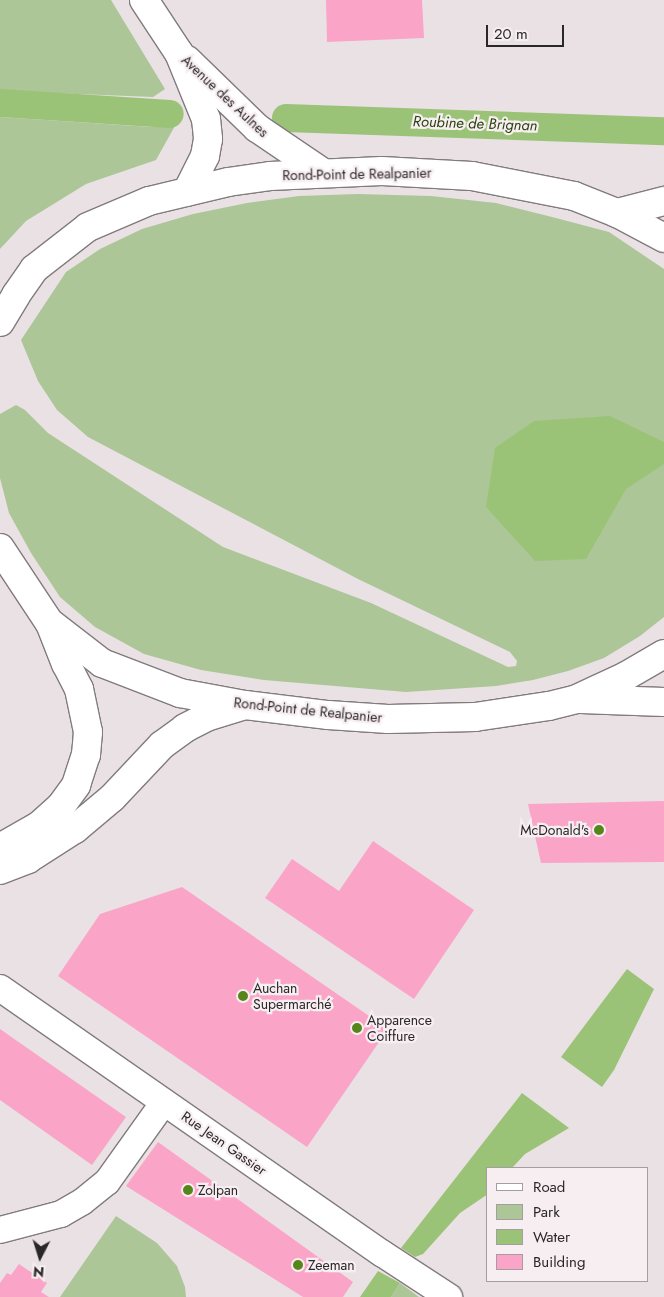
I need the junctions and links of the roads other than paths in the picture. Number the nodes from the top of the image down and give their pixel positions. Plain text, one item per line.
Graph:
1 (144, 0) edge
2 (179, 53) junction
3 (322, 172) junction
4 (187, 192) junction
5 (664, 201) edge
6 (617, 213) junction
7 (664, 238) edge
8 (1, 320) edge
9 (0, 548) edge
10 (49, 622) junction
11 (664, 654) edge
12 (577, 699) junction
13 (664, 702) edge
14 (244, 705) junction
15 (0, 848) edge
16 (0, 870) edge
17 (0, 988) edge
18 (164, 1102) junction
19 (0, 1230) edge
20 (448, 1297) edge

1 - 2 main road, Avenue des Aulnes
2 - 3 main road, Avenue des Aulnes
2 - 4 main road, Avenue des Aulnes
3 - 4 main road, Rond-Point de Realpanier
3 - 6 main road, Rond-Point de Realpanier
4 - 8 main road, Rond-Point de Realpanier
5 - 6 main road
6 - 7 main road, Rond-Point de Realpanier
9 - 10 main road, Rond-Point de Realpanier
10 - 14 main road, Rond-Point de Realpanier
10 - 15 main road
11 - 12 main road, Rond-Point de Realpanier
12 - 13 main road
12 - 14 main road, Rond-Point de Realpanier
14 - 16 main road
17 - 18 street, Rue Jean Gassier
18 - 19 street
18 - 20 street, Rue Jean Gassier

